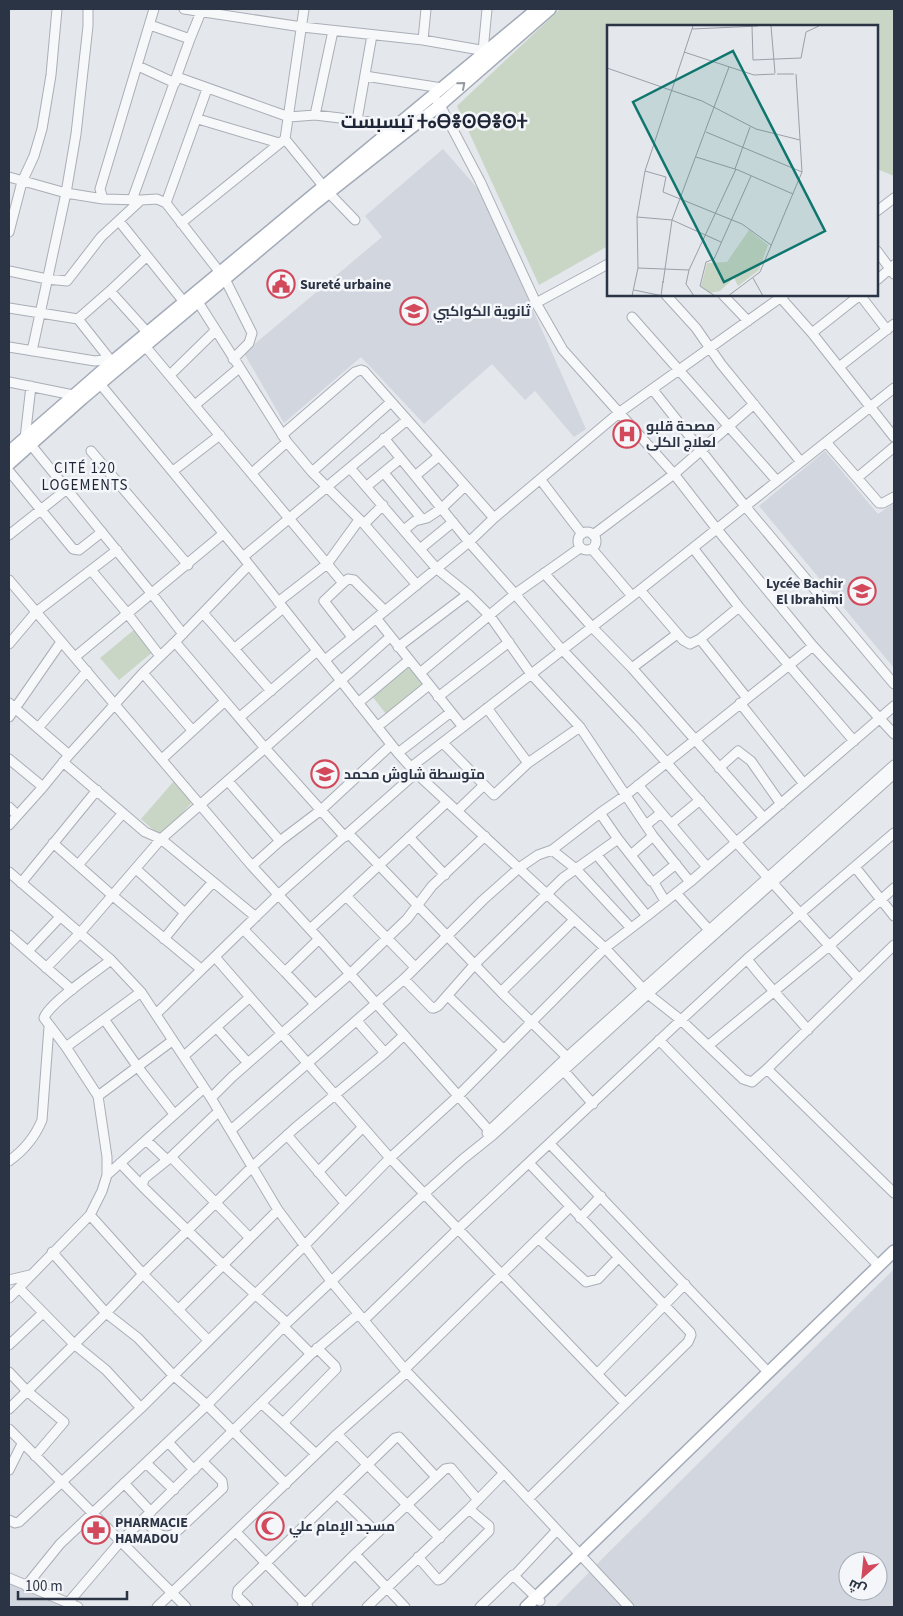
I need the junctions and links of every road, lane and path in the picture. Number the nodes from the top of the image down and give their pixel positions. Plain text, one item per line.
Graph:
1 (57, 9) edge
2 (88, 9) edge
3 (154, 9) edge
4 (184, 9) edge
5 (304, 9) edge
6 (426, 9) edge
7 (488, 9) edge
8 (537, 9) edge
9 (550, 9) edge
10 (201, 12) junction
11 (150, 25) junction
12 (302, 27) junction
13 (333, 30) junction
14 (372, 35) junction
15 (190, 39) junction
16 (423, 40) junction
17 (484, 51) junction
18 (138, 66) junction
19 (365, 76) junction
20 (176, 80) junction
21 (442, 88) junction
22 (207, 89) junction
23 (436, 101) junction
24 (315, 116) junction
25 (289, 117) junction
26 (198, 119) junction
27 (357, 120) junction
28 (397, 126) junction
29 (282, 141) junction
30 (9, 178) edge
31 (22, 182) junction
32 (327, 190) junction
33 (66, 193) junction
34 (103, 198) junction
35 (894, 198) edge
36 (136, 200) junction
37 (166, 203) junction
38 (878, 210) edge
39 (355, 220) dead end
40 (119, 221) junction
41 (181, 223) junction
42 (9, 232) edge
43 (878, 252) edge
44 (146, 256) junction
45 (607, 264) edge
46 (893, 269) edge
47 (9, 271) edge
48 (223, 275) junction
49 (47, 279) junction
50 (878, 279) edge
51 (110, 291) junction
52 (667, 296) edge
53 (724, 296) edge
54 (859, 296) edge
55 (861, 296) edge
56 (777, 297) edge
57 (184, 302) junction
58 (198, 302) junction
59 (536, 303) junction
60 (9, 308) edge
61 (41, 314) junction
62 (632, 317) dead end
63 (78, 319) junction
64 (748, 321) junction
65 (891, 327) edge
66 (216, 331) junction
67 (147, 332) junction
68 (812, 333) junction
69 (145, 346) junction
70 (9, 347) edge
71 (710, 349) junction
72 (32, 351) junction
73 (233, 359) junction
74 (111, 360) junction
75 (839, 367) junction
76 (239, 368) junction
77 (678, 370) junction
78 (170, 375) junction
79 (97, 380) junction
80 (9, 382) edge
81 (31, 386) junction
82 (894, 388) edge
83 (653, 390) junction
84 (78, 396) junction
85 (391, 402) junction
86 (754, 404) junction
87 (195, 405) junction
88 (872, 407) junction
89 (620, 412) junction
90 (407, 420) junction
91 (729, 426) junction
92 (220, 435) junction
93 (894, 437) edge
94 (284, 438) junction
95 (384, 438) junction
96 (28, 442) junction
97 (826, 442) junction
98 (894, 447) edge
99 (91, 451) dead end
100 (700, 451) junction
101 (9, 452) edge
102 (439, 456) junction
103 (400, 458) junction
104 (801, 462) junction
105 (9, 464) edge
106 (350, 468) junction
107 (9, 471) edge
108 (173, 472) junction
109 (312, 472) junction
110 (384, 472) junction
111 (252, 473) junction
112 (674, 474) junction
113 (415, 476) junction
114 (857, 478) junction
115 (540, 479) junction
116 (777, 481) junction
117 (367, 486) junction
118 (465, 486) junction
119 (326, 488) junction
120 (67, 489) junction
121 (894, 497) edge
122 (383, 505) junction
123 (745, 506) junction
124 (442, 508) junction
125 (40, 510) junction
126 (290, 518) junction
127 (494, 518) junction
128 (422, 519) junction
129 (362, 522) junction
130 (453, 522) junction
131 (716, 528) junction
132 (404, 530) junction
133 (102, 532) junction
134 (223, 534) junction
135 (582, 534) junction
136 (9, 535) edge
137 (593, 535) junction
138 (469, 542) junction
139 (580, 548) junction
140 (693, 548) junction
141 (420, 549) junction
142 (592, 549) junction
143 (117, 550) junction
144 (242, 557) junction
145 (327, 564) junction
146 (188, 565) junction
147 (249, 565) junction
148 (437, 569) junction
149 (91, 570) junction
150 (544, 573) junction
151 (9, 580) edge
152 (343, 583) junction
153 (417, 585) junction
154 (636, 593) junction
155 (152, 594) junction
156 (468, 594) junction
157 (515, 594) junction
158 (281, 605) junction
159 (739, 607) junction
160 (385, 611) junction
161 (36, 612) junction
162 (127, 613) junction
163 (203, 613) junction
164 (490, 616) junction
165 (376, 618) junction
166 (592, 627) junction
167 (183, 634) junction
168 (677, 634) junction
169 (352, 637) junction
170 (390, 637) junction
171 (700, 640) junction
172 (62, 642) junction
173 (175, 642) junction
174 (509, 642) junction
175 (9, 644) edge
176 (398, 646) junction
177 (813, 646) junction
178 (234, 649) junction
179 (562, 650) junction
180 (317, 651) junction
181 (160, 656) junction
182 (75, 657) junction
183 (325, 660) junction
184 (409, 660) junction
185 (788, 665) junction
186 (632, 668) junction
187 (87, 671) junction
188 (143, 673) junction
189 (420, 673) junction
190 (532, 674) junction
191 (340, 680) junction
192 (429, 684) junction
193 (894, 684) edge
194 (271, 691) junction
195 (438, 697) junction
196 (225, 701) junction
197 (743, 701) junction
198 (358, 703) junction
199 (12, 705) edge
200 (114, 705) junction
201 (894, 706) edge
202 (487, 708) junction
203 (451, 712) junction
204 (9, 716) edge
205 (240, 717) junction
206 (880, 719) junction
207 (377, 727) junction
208 (463, 727) junction
209 (580, 727) junction
210 (38, 728) junction
211 (192, 730) junction
212 (894, 734) edge
213 (694, 740) junction
214 (854, 741) junction
215 (443, 743) junction
216 (391, 745) junction
217 (265, 748) junction
218 (398, 753) junction
219 (66, 758) junction
220 (162, 758) junction
221 (9, 759) edge
222 (666, 762) junction
223 (528, 763) junction
224 (894, 765) edge
225 (719, 768) junction
226 (414, 770) junction
227 (894, 774) edge
228 (228, 781) junction
229 (804, 784) junction
230 (638, 785) junction
231 (484, 786) junction
232 (43, 787) junction
233 (97, 790) junction
234 (626, 795) junction
235 (700, 800) junction
236 (447, 802) junction
237 (200, 804) junction
238 (781, 804) junction
239 (9, 807) edge
240 (321, 810) junction
241 (457, 812) junction
242 (123, 813) junction
243 (600, 813) junction
244 (661, 813) junction
245 (17, 814) junction
246 (764, 818) junction
247 (671, 824) junction
248 (9, 825) edge
249 (646, 825) junction
250 (894, 833) edge
251 (347, 836) junction
252 (486, 836) junction
253 (653, 836) junction
254 (409, 837) junction
255 (161, 839) junction
256 (618, 839) junction
257 (280, 842) junction
258 (736, 842) junction
259 (53, 843) junction
260 (552, 850) junction
261 (597, 855) junction
262 (631, 855) junction
263 (676, 864) junction
264 (78, 865) junction
265 (379, 865) junction
266 (252, 866) junction
267 (707, 867) junction
268 (855, 867) junction
269 (519, 868) junction
270 (136, 869) junction
271 (576, 869) junction
272 (9, 872) edge
273 (445, 875) junction
274 (771, 880) junction
275 (652, 881) junction
276 (213, 882) junction
277 (690, 882) junction
278 (21, 883) junction
279 (894, 888) edge
280 (676, 893) junction
281 (547, 894) junction
282 (278, 895) junction
283 (113, 896) junction
284 (346, 896) junction
285 (881, 900) junction
286 (666, 901) junction
287 (419, 905) junction
288 (185, 913) junction
289 (801, 914) junction
290 (647, 916) junction
291 (894, 916) edge
292 (60, 917) junction
293 (256, 917) junction
294 (574, 920) junction
295 (630, 928) junction
296 (243, 929) junction
297 (310, 929) junction
298 (709, 930) junction
299 (80, 933) junction
300 (9, 935) edge
301 (449, 936) junction
302 (387, 938) junction
303 (164, 939) junction
304 (319, 939) junction
305 (894, 945) edge
306 (829, 946) junction
307 (605, 948) junction
308 (28, 951) junction
309 (214, 957) junction
310 (747, 959) junction
311 (111, 960) junction
312 (475, 964) junction
313 (415, 967) junction
314 (46, 968) junction
315 (201, 969) junction
316 (285, 972) junction
317 (350, 974) junction
318 (404, 979) junction
319 (859, 979) junction
320 (72, 990) junction
321 (646, 991) junction
322 (141, 992) junction
323 (501, 992) junction
324 (773, 992) junction
325 (448, 996) junction
326 (250, 997) junction
327 (315, 1004) junction
328 (376, 1004) junction
329 (156, 1014) junction
330 (104, 1019) junction
331 (681, 1020) junction
332 (357, 1021) junction
333 (531, 1021) junction
334 (49, 1027) junction
335 (216, 1027) junction
336 (808, 1030) junction
337 (282, 1033) junction
338 (404, 1035) junction
339 (659, 1040) junction
340 (172, 1041) junction
341 (709, 1046) junction
342 (66, 1047) junction
343 (503, 1049) junction
344 (385, 1053) junction
345 (184, 1056) junction
346 (567, 1058) junction
347 (248, 1063) junction
348 (308, 1063) junction
349 (137, 1066) junction
350 (767, 1070) junction
351 (564, 1071) junction
352 (204, 1088) junction
353 (335, 1095) junction
354 (98, 1096) junction
355 (458, 1096) junction
356 (211, 1098) junction
357 (593, 1104) junction
358 (220, 1112) junction
359 (174, 1114) junction
360 (363, 1127) junction
361 (230, 1130) junction
362 (491, 1133) junction
363 (287, 1135) junction
364 (146, 1140) junction
365 (550, 1144) junction
366 (169, 1158) junction
367 (390, 1158) junction
368 (9, 1161) edge
369 (528, 1163) junction
370 (120, 1164) junction
371 (252, 1168) junction
372 (318, 1172) junction
373 (107, 1175) junction
374 (143, 1187) junction
375 (894, 1193) edge
376 (424, 1194) junction
377 (600, 1196) junction
378 (216, 1202) junction
379 (345, 1204) junction
380 (570, 1207) junction
381 (278, 1210) junction
382 (90, 1215) junction
383 (580, 1218) junction
384 (458, 1228) junction
385 (188, 1230) junction
386 (250, 1238) junction
387 (538, 1238) junction
388 (304, 1246) junction
389 (894, 1251) edge
390 (52, 1252) junction
391 (618, 1258) junction
392 (894, 1258) edge
393 (223, 1265) junction
394 (879, 1266) junction
395 (143, 1274) junction
396 (502, 1274) junction
397 (31, 1275) junction
398 (9, 1280) edge
399 (331, 1282) junction
400 (685, 1284) junction
401 (19, 1288) junction
402 (255, 1294) junction
403 (9, 1298) edge
404 (663, 1306) junction
405 (178, 1310) junction
406 (42, 1313) junction
407 (106, 1313) junction
408 (361, 1317) junction
409 (286, 1325) junction
410 (208, 1340) junction
411 (74, 1344) junction
412 (9, 1345) edge
413 (314, 1351) junction
414 (406, 1370) junction
415 (9, 1372) edge
416 (768, 1372) junction
417 (597, 1374) junction
418 (173, 1375) junction
419 (27, 1390) junction
420 (261, 1403) junction
421 (625, 1404) junction
422 (207, 1405) junction
423 (141, 1408) junction
424 (9, 1409) edge
425 (283, 1423) junction
426 (9, 1429) edge
427 (234, 1431) junction
428 (337, 1434) junction
429 (168, 1442) junction
430 (22, 1444) junction
431 (316, 1454) junction
432 (35, 1456) junction
433 (203, 1462) junction
434 (146, 1463) junction
435 (368, 1465) junction
436 (9, 1470) edge
437 (194, 1470) junction
438 (504, 1473) junction
439 (436, 1476) junction
440 (61, 1482) junction
441 (124, 1483) junction
442 (286, 1484) junction
443 (174, 1490) junction
444 (338, 1494) junction
445 (528, 1498) junction
446 (478, 1500) junction
447 (407, 1505) junction
448 (469, 1509) junction
449 (151, 1512) junction
450 (92, 1514) junction
451 (144, 1519) junction
452 (9, 1520) edge
453 (557, 1530) junction
454 (236, 1532) junction
455 (377, 1533) junction
456 (440, 1538) junction
457 (120, 1542) junction
458 (355, 1554) junction
459 (582, 1556) junction
460 (418, 1557) junction
461 (267, 1564) junction
462 (515, 1575) junction
463 (9, 1578) edge
464 (26, 1586) junction
465 (386, 1588) junction
466 (172, 1593) junction
467 (537, 1602) edge
468 (68, 1603) junction
469 (305, 1606) edge
470 (78, 1607) edge
471 (157, 1607) edge
472 (186, 1607) edge
473 (248, 1607) edge
474 (367, 1607) edge
475 (405, 1607) edge
476 (480, 1607) edge
477 (526, 1607) edge
478 (629, 1607) edge

1 - 31 street
2 - 33 street
3 - 11 street
4 - 10 street
5 - 12 street
6 - 16 street
7 - 17 street
8 - 17 main road
23 -> 9 main road
10 - 12 street
10 - 15 street
11 - 15 street
11 - 18 street
12 - 13 street
12 - 25 street
13 - 14 street
13 - 24 street
14 - 16 street
14 - 19 street
15 - 20 street
16 - 17 street
17 - 21 main road
18 - 20 street
18 - 34 street
19 - 21 street
19 - 27 street
20 - 22 street
20 - 36 street
21 - 23 main road
22 - 25 street
22 - 26 street
23 - 28 main road
23 - 32 main road
23 - 59 street
24 - 25 street
24 - 27 street
25 - 29 street
26 - 29 street
26 - 37 street
27 - 28 street
28 - 32 main road
29 - 32 street
29 - 41 street
30 - 31 street
31 - 33 street
31 - 42 street
32 - 39 street
32 - 48 main road
33 - 34 street
33 - 49 street
34 - 36 street
35 - 38 street
36 - 37 street
36 - 40 street
37 - 41 street
40 - 44 street
40 - 49 street
41 - 48 street
43 - 46 street
44 - 51 street
44 - 57 street
45 - 59 street
46 - 50 street
47 - 49 street
48 - 57 main road
48 - 58 main road
48 - 73 street
49 - 61 street
51 - 63 street
51 - 67 street
52 - 71 street
53 - 64 street
54 - 68 street
55 - 65 street
56 - 64 street
56 - 68 street
57 - 67 main road
58 - 66 street
58 - 69 main road
59 - 89 street
60 - 61 street
61 - 63 street
61 - 72 street
62 - 77 street
63 - 74 street
64 - 71 street
65 - 75 street
66 - 73 street
66 - 78 street
67 - 74 main road
68 - 75 street
69 - 78 street
69 - 79 main road
70 - 72 street
71 - 77 street
71 - 86 street
72 - 74 street
73 - 76 street
74 - 79 main road
75 - 88 street
76 - 87 street
76 - 94 street
77 - 83 street
77 - 91 street
78 - 87 street
79 - 84 main road
79 - 108 street
80 - 81 street
81 - 84 street
81 - 96 street
82 - 88 street
83 - 89 street
83 - 100 street
84 - 96 main road
85 - 90 street
85 - 94 street
85 - 109 street
86 - 91 street
86 - 104 street
87 - 92 street
88 - 93 street
88 - 97 street
89 - 112 street
89 - 115 street
90 - 95 street
90 - 102 street
91 - 100 street
91 - 116 street
92 - 108 street
92 - 111 street
94 - 109 street
94 - 111 street
95 - 103 street
95 - 106 street
96 - 101 main road
96 - 105 main road
96 - 120 street
97 - 104 street
97 - 114 street
98 - 114 street
99 - 146 street
100 - 112 street
100 - 123 street
102 - 113 street
102 - 118 street
103 - 110 street
103 - 113 street
104 - 116 street
106 - 117 street
106 - 119 street
107 - 125 street
108 - 134 street
109 - 119 street
110 - 117 street
110 - 128 street
111 - 126 street
112 - 131 street
112 - 137 street
113 - 124 street
114 - 121 street
115 - 127 street
115 - 135 street
116 - 123 street
117 - 122 street
118 - 124 street
118 - 127 street
119 - 126 street
119 - 129 street
120 - 125 street
120 - 133 street
122 - 129 street
122 - 132 street
123 - 131 street
123 - 193 street
124 - 128 street
124 - 130 street
125 - 133 street
125 - 136 street
126 - 144 street
126 - 145 street
127 - 138 street
128 - 132 street
129 - 145 street
129 - 153 street
130 - 138 street
130 - 141 street
131 - 140 street
131 - 177 street
132 - 141 street
133 - 143 street
134 - 144 street
134 - 146 street
135 - 137 street
135 - 139 street
137 - 142 street
138 - 148 street
138 - 157 street
139 - 142 street
139 - 150 street
140 - 154 street
140 - 159 street
141 - 148 street
142 - 154 street
143 - 149 street
143 - 155 street
144 - 147 street
145 - 152 street
145 - 158 street
146 - 155 street
147 - 158 street
147 - 163 street
148 - 153 street
148 - 156 street
149 - 161 street
149 - 162 street
150 - 157 street
150 - 166 street
151 - 161 street
152 - 160 street
152 - 169 street
153 - 160 street
154 - 166 street
154 - 168 street
155 - 162 street
155 - 167 street
156 - 164 street
156 - 176 street
157 - 164 street
157 - 179 street
158 - 178 street
158 - 180 street
159 - 171 street
159 - 185 street
160 - 165 street
161 - 172 street
161 - 175 street
162 - 181 street
162 - 182 street
163 - 167 street
163 - 178 street
164 - 174 street
164 - 189 street
165 - 169 street
165 - 170 street
166 - 179 street
166 - 186 street
167 - 173 street
168 - 171 street
168 - 186 street
169 - 183 street
170 - 176 street
170 - 191 street
171 - 197 street
172 - 182 street
172 - 199 street
173 - 181 street
173 - 196 street
174 - 190 street
174 - 195 street
176 - 184 street
177 - 185 street
177 - 206 street
178 - 194 street
179 - 190 street
179 - 222 street
180 - 183 street
180 - 194 street
181 - 188 street
182 - 187 street
183 - 191 street
184 - 189 street
184 - 198 street
185 - 197 street
185 - 214 street
186 - 213 street
187 - 200 street
187 - 210 street
188 - 200 street
188 - 211 street
189 - 192 street
190 - 202 street
190 - 209 street
191 - 198 street
191 - 217 street
192 - 195 street
192 - 207 street
194 - 205 street
195 - 203 street
196 - 205 street
196 - 211 street
197 - 213 street
197 - 229 street
198 - 207 street
199 - 204 street
199 - 210 street
200 - 219 street
200 - 220 street
201 - 206 street
202 - 208 street
202 - 223 street
203 - 208 street
203 - 218 street
205 - 217 street
206 - 212 street
206 - 214 street
207 - 216 street
208 - 215 street
209 - 223 street
209 - 234 street
210 - 219 street
211 - 220 street
213 - 222 street
213 - 225 street
214 - 229 street
215 - 226 street
215 - 231 street
216 - 218 street
216 - 240 street
217 - 228 street
217 - 240 street
218 - 226 street
219 - 232 street
219 - 233 street
220 - 237 street
221 - 232 street
222 - 230 street
222 - 235 street
223 - 231 street
224 - 274 street
225 - 238 street
225 - 246 street
226 - 236 street
226 - 251 street
227 - 274 street
228 - 237 street
228 - 257 street
229 - 238 street
230 - 234 street
230 - 244 street
231 - 241 street
232 - 245 street
233 - 242 street
233 - 259 street
234 - 243 street
234 - 249 street
235 - 247 street
235 - 258 street
236 - 241 street
236 - 254 street
237 - 255 street
237 - 266 street
238 - 246 street
239 - 245 street
240 - 251 street
240 - 257 street
241 - 252 street
242 - 255 street
242 - 264 street
243 - 256 street
243 - 260 street
244 - 247 street
244 - 249 street
245 - 248 street
246 - 258 street
247 - 267 street
249 - 253 street
250 - 268 street
251 - 265 street
251 - 282 street
252 - 269 street
252 - 273 street
253 - 262 street
253 - 263 street
254 - 265 street
254 - 273 street
255 - 270 street
255 - 276 street
256 - 261 street
256 - 262 street
257 - 266 street
258 - 267 street
258 - 274 street
259 - 264 street
259 - 278 street
260 - 269 street
260 - 271 street
261 - 271 street
261 - 290 street
262 - 275 street
263 - 275 street
263 - 277 street
264 - 283 street
265 - 284 street
265 - 287 street
266 - 282 street
267 - 277 street
268 - 285 street
268 - 289 street
269 - 281 street
269 - 301 street
270 - 283 street
270 - 288 street
271 - 281 street
271 - 295 street
272 - 278 street
273 - 287 street
274 - 289 street
274 - 298 street
274 - 321 street
275 - 286 street
276 - 288 street
276 - 293 street
277 - 280 street
278 - 292 street
279 - 285 street
280 - 286 street
280 - 298 street
281 - 294 street
281 - 312 street
282 - 293 street
282 - 297 street
283 - 299 street
283 - 303 street
284 - 297 street
284 - 302 street
285 - 291 street
285 - 306 street
286 - 290 street
287 - 301 street
287 - 302 street
288 - 303 street
289 - 306 street
289 - 310 street
290 - 295 street
292 - 299 street
292 - 308 street
293 - 296 street
294 - 307 street
294 - 323 street
295 - 307 street
296 - 309 street
296 - 316 street
297 - 304 street
298 - 321 street
299 - 311 street
299 - 314 street
300 - 308 street
301 - 312 street
301 - 313 street
302 - 313 street
302 - 317 street
303 - 315 street
304 - 316 street
304 - 317 street
305 - 319 street
306 - 319 street
306 - 324 street
307 - 321 street
307 - 333 street
308 - 314 street
309 - 315 street
309 - 326 street
310 - 324 street
310 - 331 street
311 - 320 street
311 - 322 street
312 - 323 street
312 - 325 street
313 - 318 street
314 - 320 street
315 - 329 street
316 - 327 street
317 - 327 street
317 - 328 street
318 - 325 street
318 - 328 street
319 - 336 street
320 - 334 street
321 - 331 street
321 - 346 street
321 - 351 street
322 - 329 street
322 - 330 street
323 - 333 street
324 - 336 street
324 - 341 street
325 - 343 street
326 - 335 street
326 - 337 street
327 - 337 street
328 - 332 street
328 - 338 street
329 - 340 street
330 - 342 street
330 - 349 street
331 - 339 street
331 - 341 street
332 - 344 street
332 - 348 street
333 - 343 street
333 - 346 street
334 - 342 street
334 - 368 street
335 - 345 street
335 - 347 street
336 - 350 street
337 - 347 street
337 - 348 street
338 - 344 street
338 - 355 street
339 - 357 street
339 - 394 street
340 - 345 street
340 - 349 street
341 - 350 street
342 - 354 street
343 - 355 street
344 - 353 street
345 - 352 street
346 - 362 street
347 - 356 street
348 - 353 street
348 - 361 street
349 - 354 street
349 - 359 street
350 - 375 street
351 - 357 street
351 - 362 street
352 - 356 street
352 - 359 street
353 - 360 street
353 - 363 street
354 - 373 street
355 - 362 street
355 - 367 street
356 - 358 street
357 - 365 street
358 - 361 street
358 - 366 street
359 - 364 street
360 - 367 street
360 - 372 street
361 - 371 street
362 - 376 street
363 - 371 street
363 - 372 street
364 - 366 street
364 - 370 street
365 - 369 street
365 - 377 street
366 - 374 street
366 - 378 street
367 - 376 street
367 - 379 street
369 - 380 street
369 - 384 street
370 - 373 street
370 - 374 street
371 - 378 street
371 - 381 street
372 - 379 street
373 - 382 street
374 - 385 street
376 - 384 street
376 - 399 street
377 - 383 street
377 - 400 street
378 - 385 street
378 - 386 street
379 - 388 street
380 - 383 street
380 - 387 street
381 - 386 street
381 - 388 street
382 - 390 street
382 - 395 street
383 - 391 street
384 - 396 street
384 - 408 street
385 - 393 street
385 - 395 street
386 - 393 street
387 - 391 street
387 - 396 street
388 - 399 street
388 - 402 street
389 - 394 main road
390 - 397 street
390 - 407 street
391 - 404 street
392 - 459 main road
393 - 402 street
393 - 405 street
394 - 416 main road
395 - 405 street
395 - 407 street
396 - 414 street
396 - 417 street
397 - 398 street
397 - 401 street
399 - 408 street
399 - 409 street
400 - 404 street
400 - 416 street
401 - 403 street
401 - 406 street
402 - 409 street
402 - 410 street
404 - 417 street
404 - 421 street
405 - 410 street
406 - 411 street
406 - 412 street
407 - 411 street
407 - 418 street
408 - 413 street
408 - 414 street
409 - 413 street
409 - 422 street
410 - 418 street
411 - 419 street
411 - 423 street
413 - 420 street
413 - 425 street
414 - 428 street
414 - 438 street
415 - 419 street
416 - 459 main road
417 - 421 street
418 - 422 street
418 - 423 street
419 - 424 street
419 - 432 street
420 - 425 street
420 - 427 street
421 - 445 street
422 - 427 street
422 - 429 street
423 - 440 street
425 - 431 street
426 - 430 street
427 - 433 street
427 - 442 street
428 - 431 street
428 - 435 street
429 - 434 street
429 - 437 street
430 - 432 street
430 - 436 street
431 - 442 street
432 - 440 street
433 - 437 street
433 - 451 street
434 - 441 street
434 - 443 street
435 - 439 street
435 - 444 street
435 - 447 street
437 - 443 street
438 - 445 street
438 - 446 street
439 - 446 street
439 - 447 street
440 - 450 street
440 - 452 street
441 - 449 street
441 - 450 street
442 - 454 street
443 - 449 street
444 - 455 street
444 - 461 street
445 - 453 street
446 - 448 street
447 - 455 street
447 - 456 street
448 - 456 street
448 - 460 street
449 - 451 street
450 - 457 street
450 - 464 street
451 - 457 street
453 - 459 street
453 - 462 street
454 - 461 street
454 - 466 street
455 - 458 street
456 - 460 street
457 - 466 street
457 - 468 street
458 - 465 street
458 - 469 street
459 - 467 main road
459 - 478 street
460 - 465 street
461 - 469 street
461 - 473 street
462 - 467 street
462 - 476 street
463 - 464 street
464 - 468 street
465 - 474 street
465 - 475 street
466 - 471 street
466 - 472 street
467 - 477 main road
468 - 470 street

